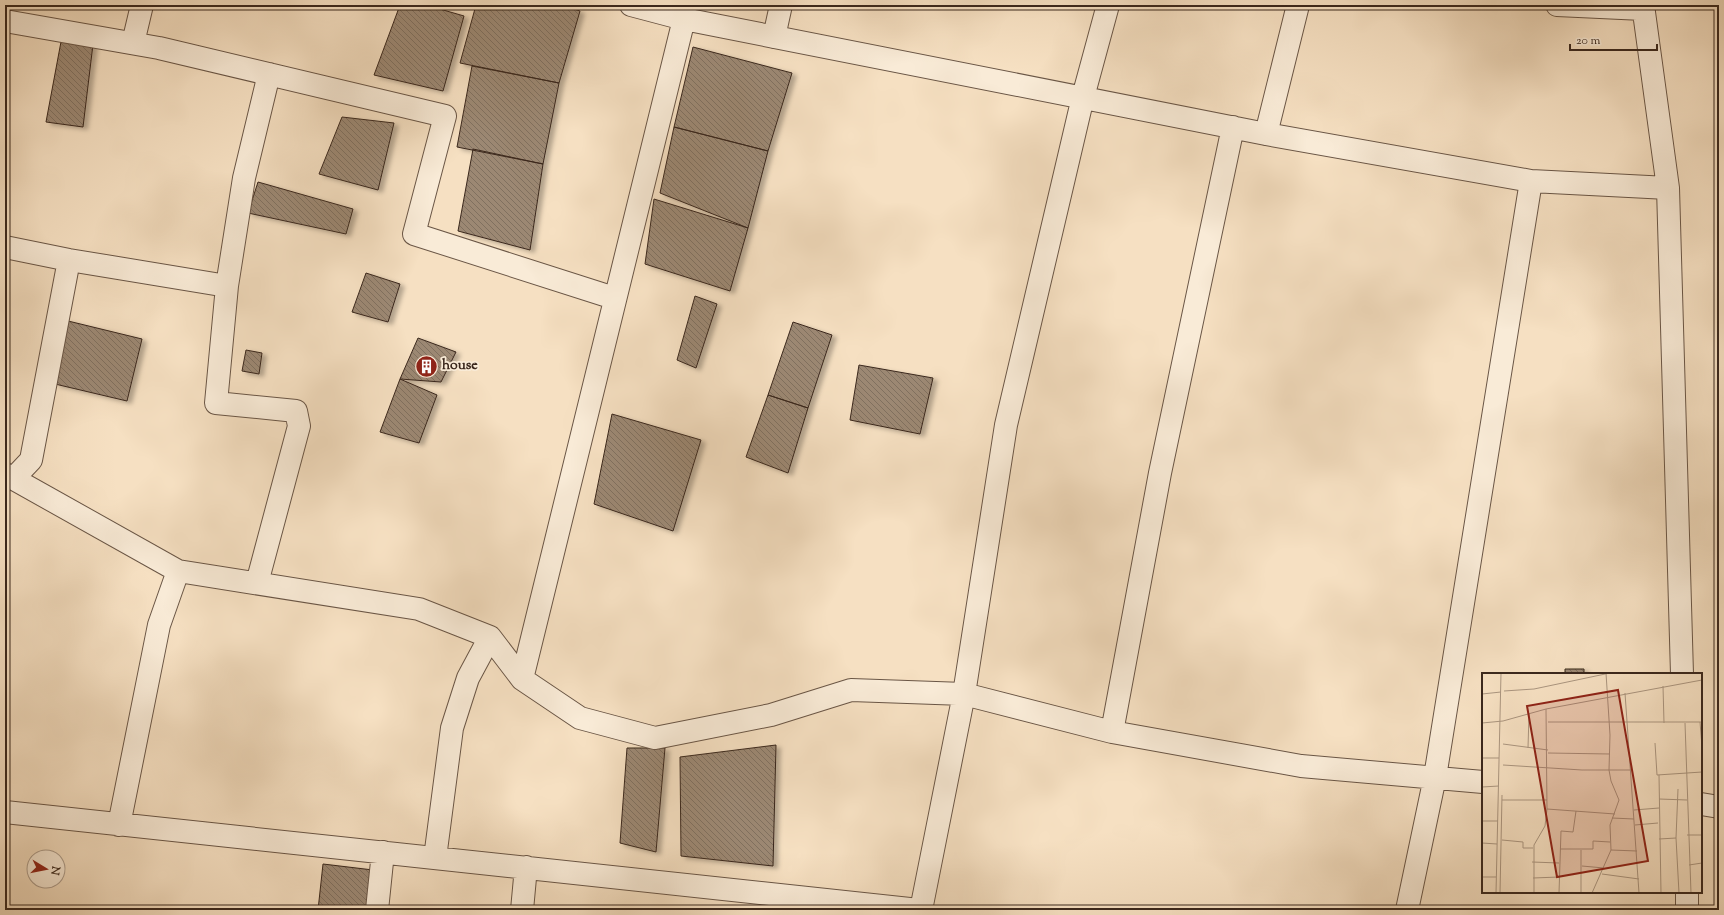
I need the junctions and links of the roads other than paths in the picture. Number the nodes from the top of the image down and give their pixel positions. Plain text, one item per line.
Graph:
1 (142, 5) edge
2 (631, 5) edge
3 (781, 5) edge
4 (1108, 5) edge
5 (1298, 5) edge
6 (1557, 5) edge
7 (1643, 7) edge
8 (684, 19) junction
9 (5, 21) edge
10 (774, 37) junction
11 (133, 43) junction
12 (269, 74) junction
13 (1083, 97) junction
14 (1233, 127) junction
15 (1266, 134) junction
16 (1531, 181) junction
17 (1668, 188) junction
18 (5, 247) edge
19 (69, 260) junction
20 (227, 286) junction
21 (614, 298) junction
22 (9, 476) edge
23 (178, 571) junction
24 (257, 583) junction
25 (490, 637) junction
26 (1682, 673) edge
27 (522, 679) junction
28 (964, 694) junction
29 (1112, 732) junction
30 (1435, 777) junction
31 (1482, 782) edge
32 (1702, 804) edge
33 (1719, 806) edge
34 (5, 812) edge
35 (119, 825) junction
36 (383, 852) junction
37 (435, 858) junction
38 (526, 867) junction
39 (1687, 893) edge
40 (377, 910) edge
41 (522, 910) edge
42 (920, 910) edge
43 (1408, 910) edge
44 (1688, 910) edge

1 - 11 street
2 - 8 street
3 - 10 street
4 - 13 street
5 - 15 street
6 - 7 street
7 - 17 street
8 - 10 street
8 - 21 street
9 - 11 street
10 - 13 street
11 - 12 street
12 - 20 street
12 - 21 street
13 - 14 street
13 - 28 street
14 - 15 street
14 - 29 street
15 - 16 street
16 - 17 street
16 - 30 street
17 - 26 street
18 - 19 street
19 - 20 street
19 - 22 street
20 - 24 street
21 - 27 street
22 - 23 street
23 - 24 street
23 - 35 street
24 - 25 street
25 - 27 street
25 - 37 street
27 - 28 street
28 - 29 street
28 - 42 street
29 - 30 street
30 - 31 street
30 - 43 street
32 - 33 street
34 - 35 street
35 - 36 street
36 - 37 street
36 - 40 street
37 - 38 street
38 - 41 street
38 - 42 street
39 - 44 street

